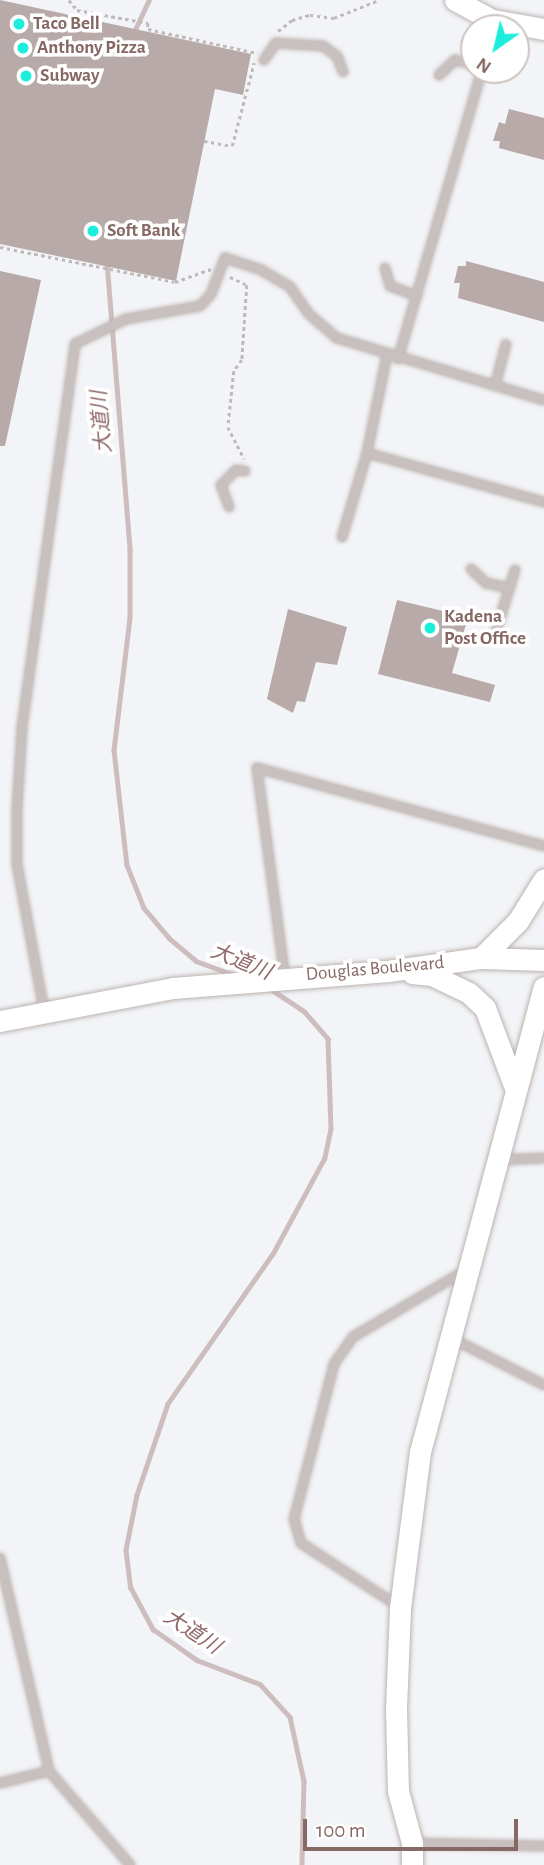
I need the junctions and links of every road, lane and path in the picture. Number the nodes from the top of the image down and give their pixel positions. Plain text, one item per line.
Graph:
1 (69, 0) edge
2 (379, 0) edge
3 (455, 0) edge
4 (476, 14) edge
5 (275, 33) dead end
6 (261, 46) dead end
7 (256, 53) junction
8 (265, 58) joint
9 (460, 61) edge
10 (343, 72) dead end
11 (439, 75) dead end
12 (478, 84) edge
13 (204, 141) dead end
14 (0, 247) edge
15 (385, 268) dead end
16 (219, 273) junction
17 (417, 296) junction
18 (506, 344) dead end
19 (387, 355) junction
20 (398, 359) junction
21 (495, 386) junction
22 (544, 400) edge
23 (367, 453) junction
24 (245, 467) joint
25 (544, 502) edge
26 (229, 507) dead end
27 (342, 537) dead end
28 (471, 569) dead end
29 (514, 570) dead end
30 (509, 588) junction
31 (497, 628) dead end
32 (544, 846) edge
33 (544, 878) edge
34 (481, 958) junction
35 (544, 960) edge
36 (388, 971) junction
37 (285, 978) junction
38 (544, 987) edge
39 (44, 1010) junction
40 (0, 1021) edge
41 (515, 1088) junction
42 (544, 1158) edge
43 (497, 1160) junction
44 (471, 1267) junction
45 (448, 1336) junction
46 (544, 1385) edge
47 (0, 1558) edge
48 (400, 1608) junction
49 (49, 1771) junction
50 (0, 1783) edge
51 (412, 1843) junction
52 (544, 1846) edge
53 (130, 1865) edge
54 (412, 1865) edge

1 - 7 path
2 - 5 path
3 - 4 street
6 - 7 path
7 - 8 path
7 - 13 path
8 - 10 lane
9 - 11 lane
12 - 17 lane
14 - 16 path
15 - 17 lane
16 - 19 lane
16 - 24 path
16 - 39 lane
17 - 20 lane
18 - 21 lane
19 - 20 lane
19 - 23 lane
20 - 21 lane
21 - 22 lane
23 - 25 lane
23 - 27 lane
24 - 26 lane
28 - 30 lane
29 - 30 lane
30 - 31 lane
32 - 37 lane
33 - 34 street
34 - 35 street, Douglas Boulevard
34 - 36 street, Douglas Boulevard
36 - 37 street, Douglas Boulevard
36 - 41 street
37 - 39 street, Douglas Boulevard
38 - 41 street
39 - 40 street, Douglas Boulevard
41 - 43 street
42 - 43 lane
43 - 44 street
44 - 45 street
44 - 48 lane
45 - 46 lane
45 - 48 street
47 - 49 lane
48 - 51 street
49 - 50 lane
49 - 53 lane
51 - 52 lane
51 - 54 street

